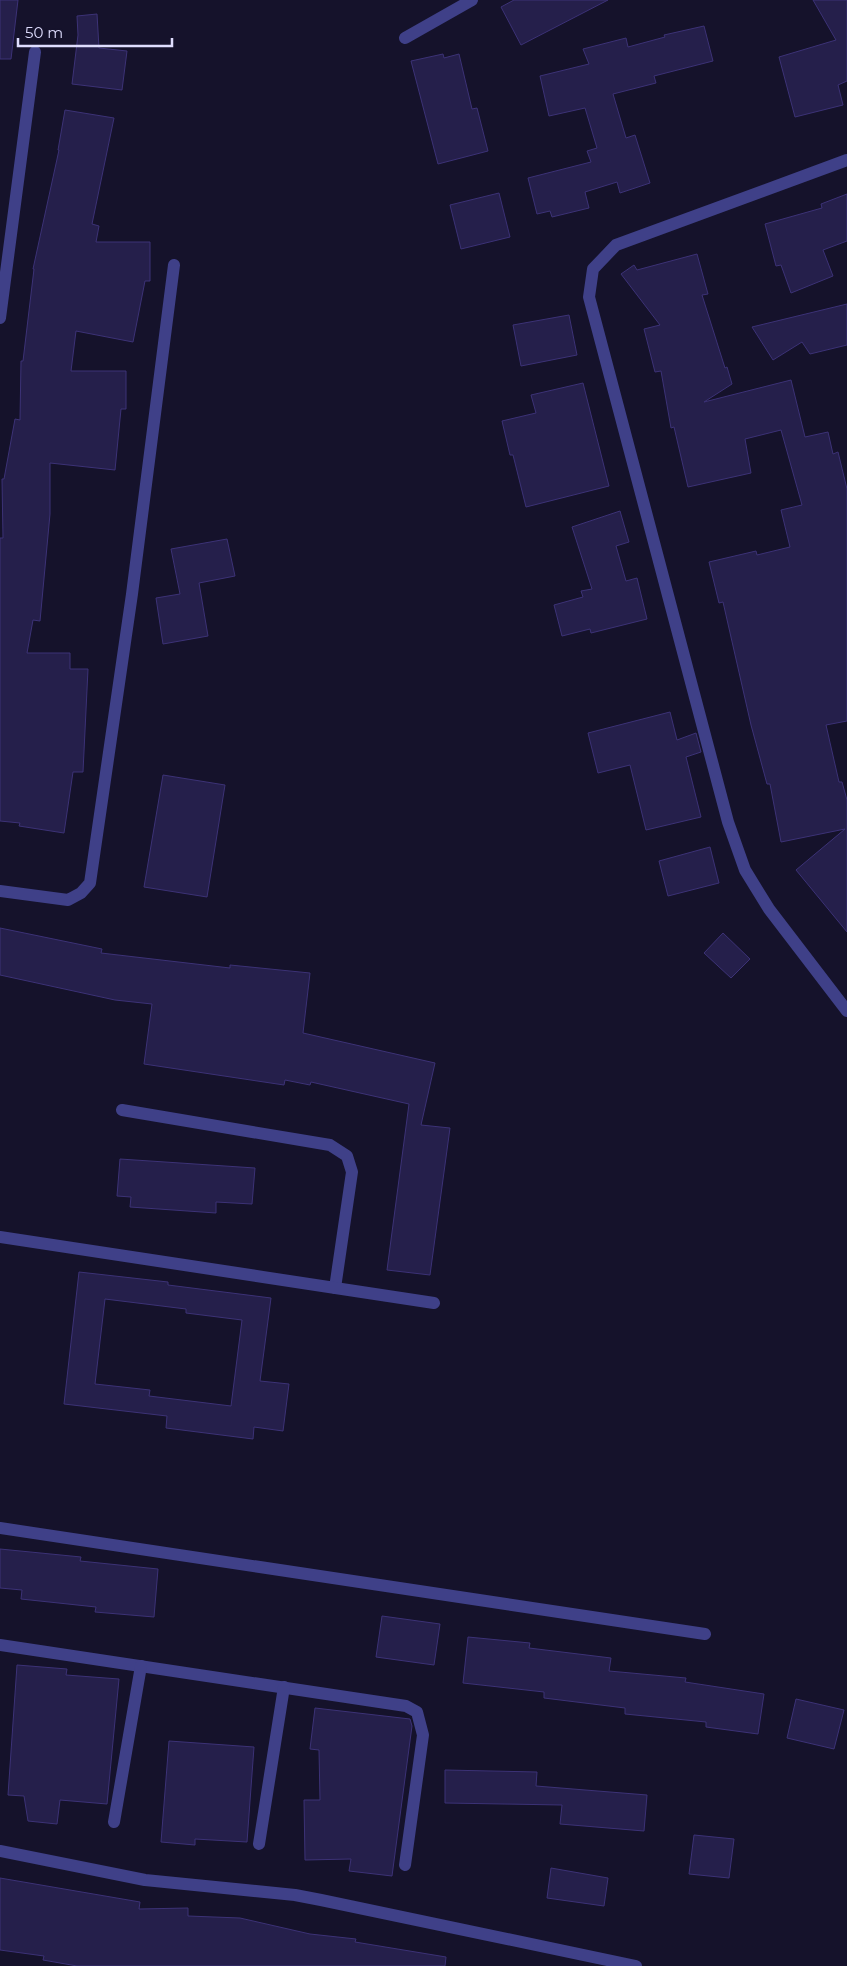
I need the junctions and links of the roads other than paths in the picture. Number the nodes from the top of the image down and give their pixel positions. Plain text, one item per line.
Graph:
1 (472, 0) edge
2 (406, 38) dead end
3 (35, 52) dead end
4 (847, 160) edge
5 (174, 265) dead end
6 (0, 318) edge
7 (0, 890) edge
8 (847, 1012) edge
9 (122, 1110) dead end
10 (0, 1237) edge
11 (335, 1288) junction
12 (434, 1303) dead end
13 (0, 1528) edge
14 (705, 1634) dead end
15 (0, 1645) edge
16 (142, 1666) junction
17 (284, 1686) junction
18 (114, 1822) dead end
19 (259, 1844) dead end
20 (0, 1850) edge
21 (405, 1865) dead end
22 (636, 1966) edge

1 - 2 street
3 - 6 street
4 - 8 street
5 - 7 street
9 - 11 street
10 - 11 street
11 - 12 street
13 - 14 street
15 - 16 street
16 - 17 street
16 - 18 street
17 - 19 street
17 - 21 street
20 - 22 street

